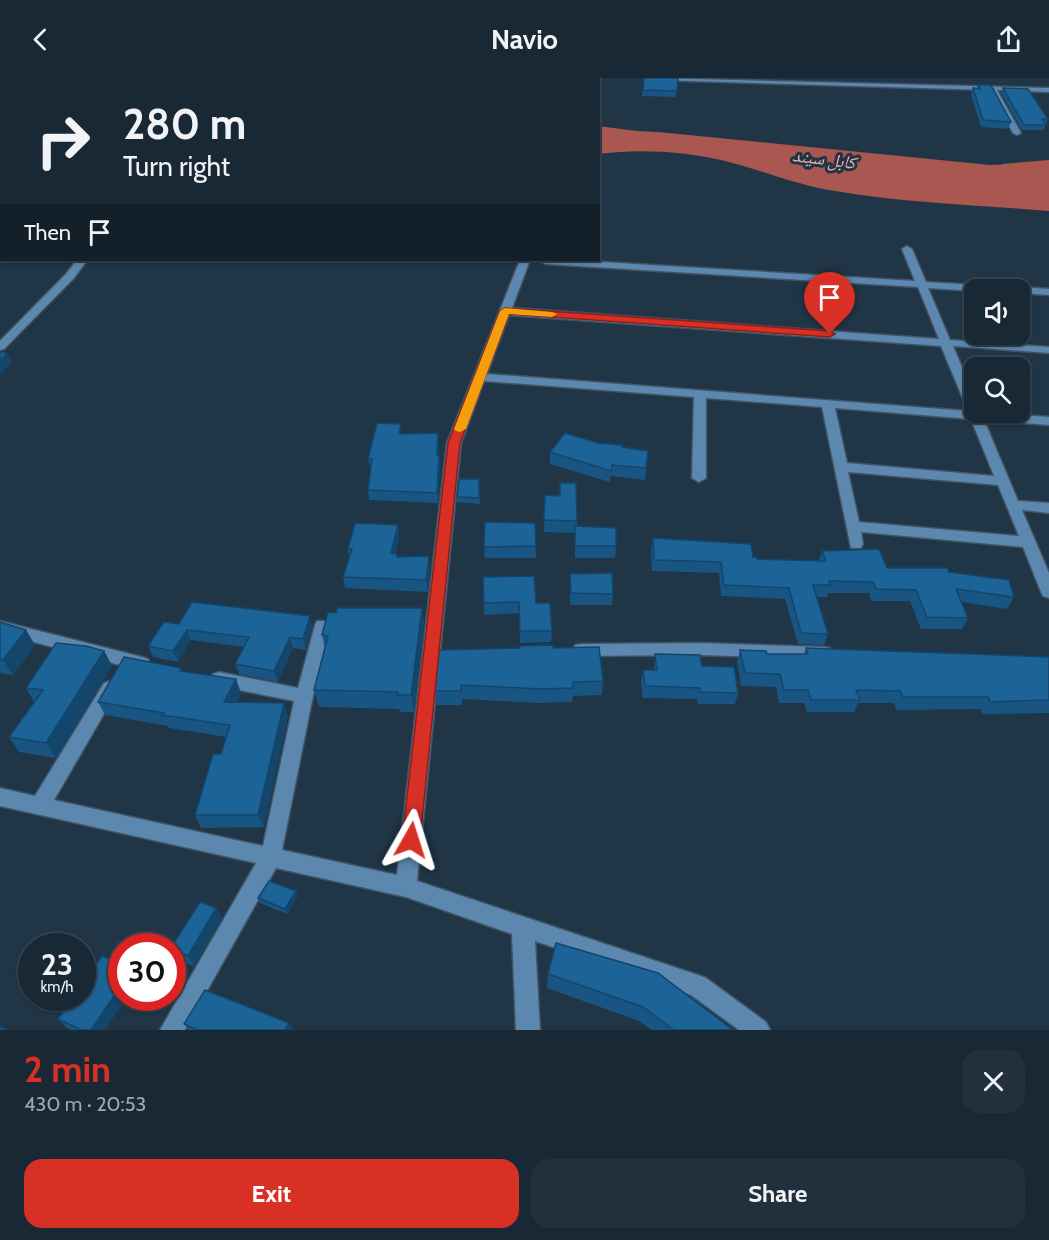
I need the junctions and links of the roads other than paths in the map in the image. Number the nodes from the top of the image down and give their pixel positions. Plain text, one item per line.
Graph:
1 (657, 78) edge
2 (1044, 78) edge
3 (1049, 85) edge
4 (993, 89) junction
5 (1049, 90) edge
6 (1017, 133) dead end
7 (907, 249) dead end
8 (81, 261) edge
9 (525, 261) edge
10 (545, 261) dead end
11 (922, 284) junction
12 (964, 287) edge
13 (1030, 291) edge
14 (1049, 292) edge
15 (505, 311) junction
16 (946, 343) junction
17 (0, 347) edge
18 (1049, 350) edge
19 (480, 377) junction
20 (964, 386) edge
21 (700, 394) junction
22 (828, 404) junction
23 (964, 414) edge
24 (1030, 419) edge
25 (1049, 421) edge
26 (979, 423) edge
27 (840, 467) junction
28 (699, 478) dead end
29 (1003, 481) junction
30 (1013, 505) junction
31 (1049, 508) edge
32 (852, 526) junction
33 (1028, 542) junction
34 (856, 544) dead end
35 (1049, 592) edge
36 (322, 625) edge
37 (0, 627) edge
38 (564, 651) edge
39 (452, 652) edge
40 (431, 653) junction
41 (844, 654) edge
42 (126, 661) junction
43 (160, 668) edge
44 (204, 676) edge
45 (304, 696) junction
46 (0, 797) edge
47 (40, 806) junction
48 (270, 858) junction
49 (406, 887) junction
50 (523, 928) junction
51 (172, 1030) edge
52 (528, 1030) edge
53 (758, 1030) edge

1 - 4 street
2 - 3 street
4 - 5 street
4 - 6 street
7 - 11 street
8 - 17 street
9 - 15 street
10 - 11 street
11 - 12 street
11 - 16 street
13 - 14 street
15 - 16 street
15 - 19 street
16 - 18 street
16 - 20 street
19 - 21 street
19 - 40 street
21 - 22 street
21 - 28 street
22 - 23 street
22 - 27 street
24 - 25 street
26 - 29 street
27 - 29 street
27 - 32 street
29 - 30 street
30 - 31 street
30 - 33 street
32 - 33 street
32 - 34 street
33 - 35 street
36 - 45 street
37 - 42 street
38 - 41 street
39 - 40 street
40 - 49 street
42 - 43 street
42 - 47 street
44 - 45 street
45 - 48 street
46 - 47 street
47 - 48 street
48 - 49 street
48 - 51 street
49 - 50 street
50 - 52 street
50 - 53 street

